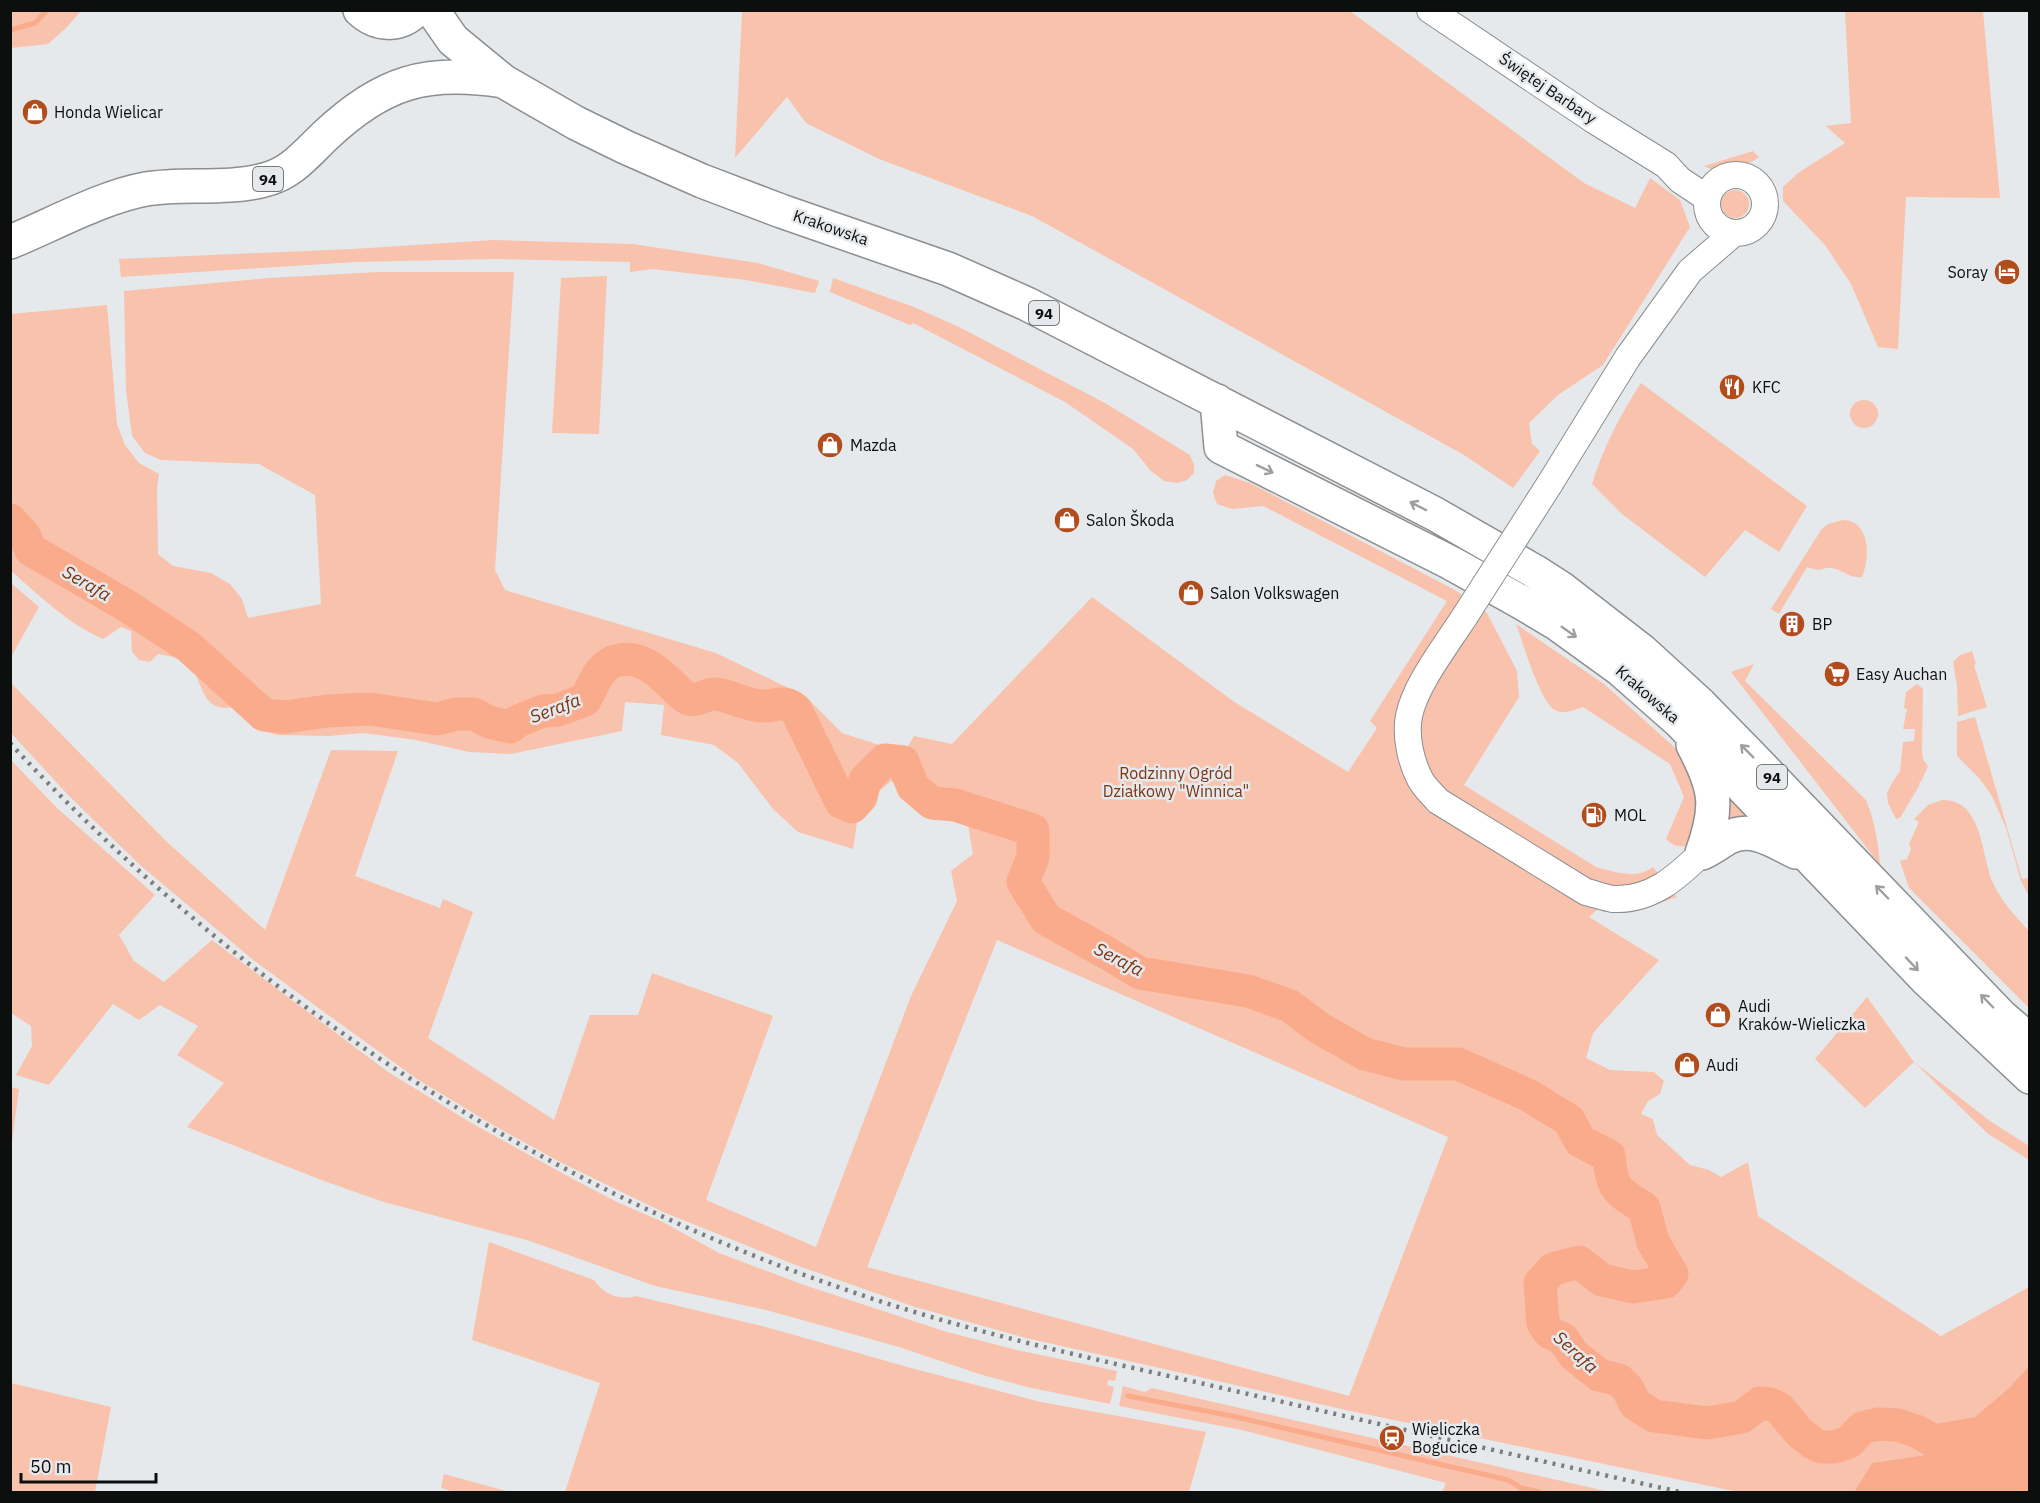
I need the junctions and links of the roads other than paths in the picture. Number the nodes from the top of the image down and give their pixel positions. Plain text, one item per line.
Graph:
1 (360, 10) edge
2 (1430, 10) edge
3 (418, 14) edge
4 (503, 81) junction
5 (1712, 199) junction
6 (1734, 233) junction
7 (10, 242) edge
8 (1690, 271) junction
9 (1217, 401) junction
10 (1680, 722) junction
11 (1702, 853) junction
12 (1814, 861) junction
13 (2030, 1041) edge
14 (2030, 1077) edge

1 - 3 main road
2 - 5 street, Świętej Barbary
3 - 4 main road, Krakowska
4 - 7 main road, 94
4 - 9 main road, Krakowska / 94
5 - 6 street
5 - 6 street
5 - 8 street
6 - 8 street
8 - 11 street, bridge
9 -> 10 main road, Krakowska / 94
13 -> 9 main road, Krakowska / 94
10 - 11 main road
10 - 12 main road, Krakowska / 94
11 - 12 main road
12 -> 14 main road, Krakowska / 94

